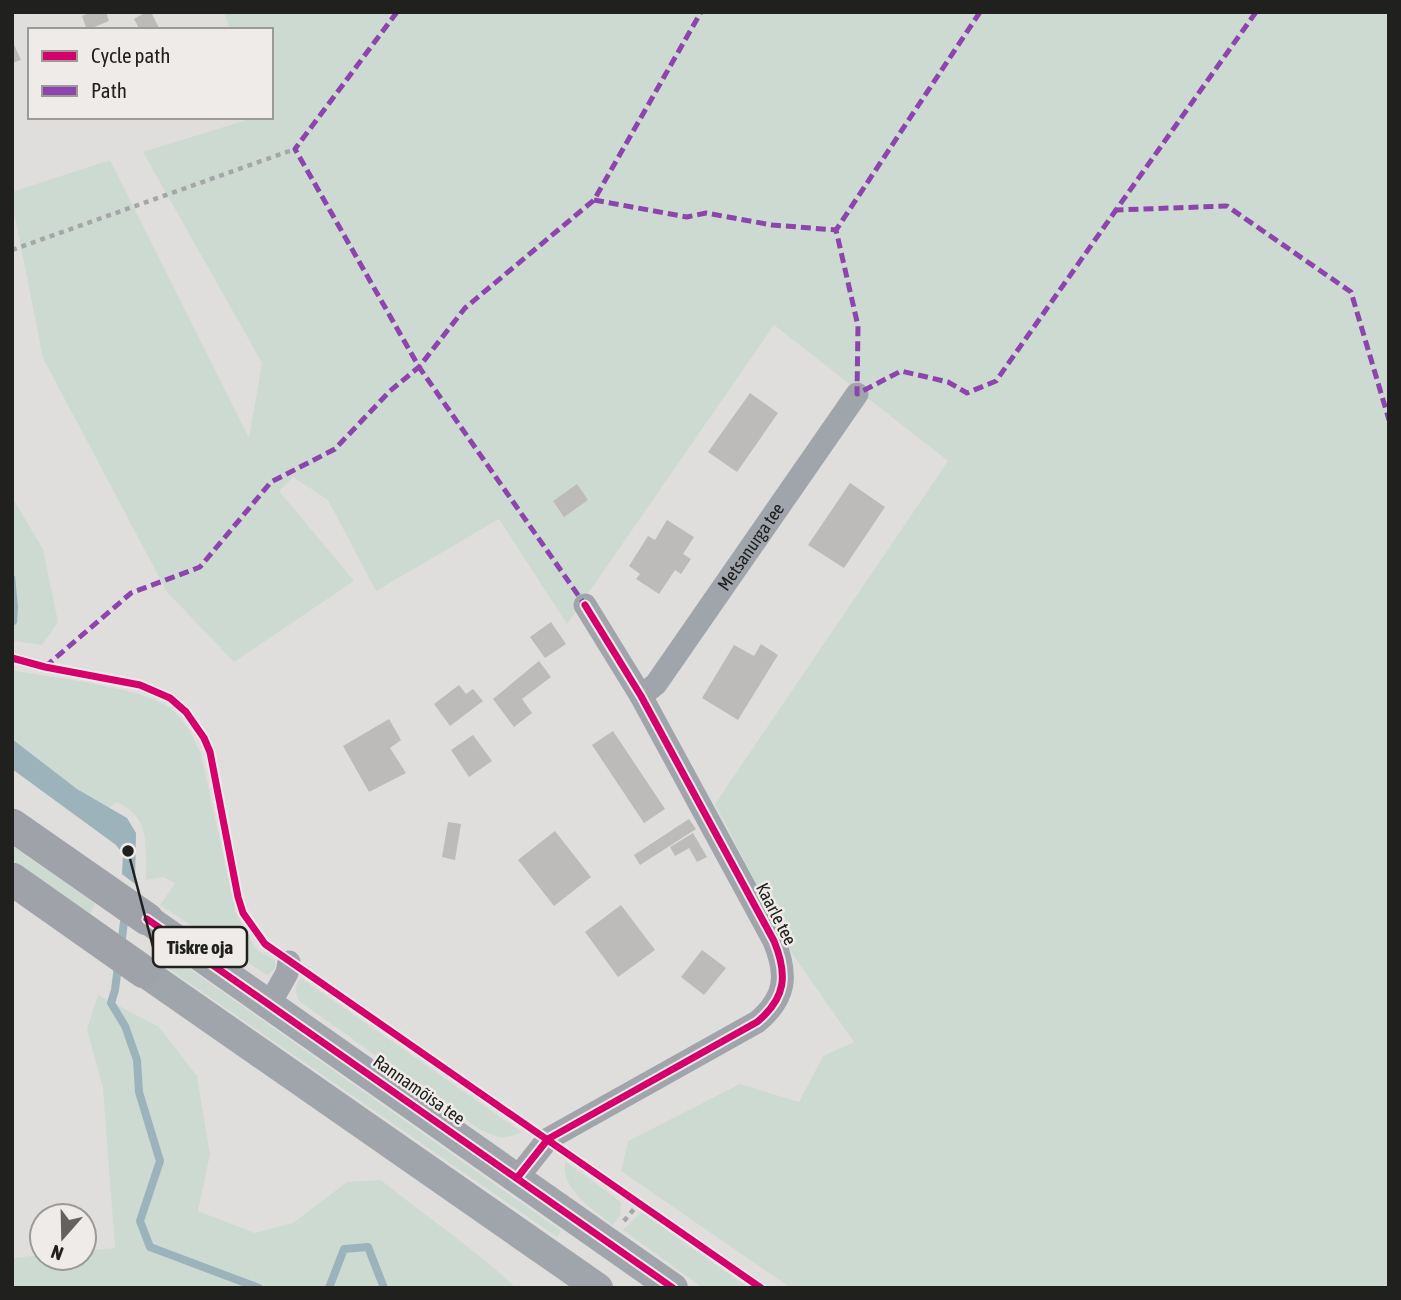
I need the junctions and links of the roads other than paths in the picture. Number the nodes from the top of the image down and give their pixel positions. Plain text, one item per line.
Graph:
1 (857, 394) dead end
2 (585, 604) dead end
3 (641, 696) junction
4 (12, 825) edge
5 (12, 879) edge
6 (146, 919) joint
7 (289, 962) dead end
8 (144, 972) joint
9 (269, 1005) junction
10 (517, 1178) junction
11 (598, 1288) edge
12 (673, 1288) edge

1 - 3 street, Metsanurga tee
2 - 3 street, Kaarle tee
3 - 10 street, Kaarle tee
4 - 6 main road, Rannamõisa tee
5 - 8 main road
6 - 9 street, Rannamõisa tee
7 - 9 street
8 - 11 street
9 - 10 street, Rannamõisa tee
10 - 12 street, Rannamõisa tee

